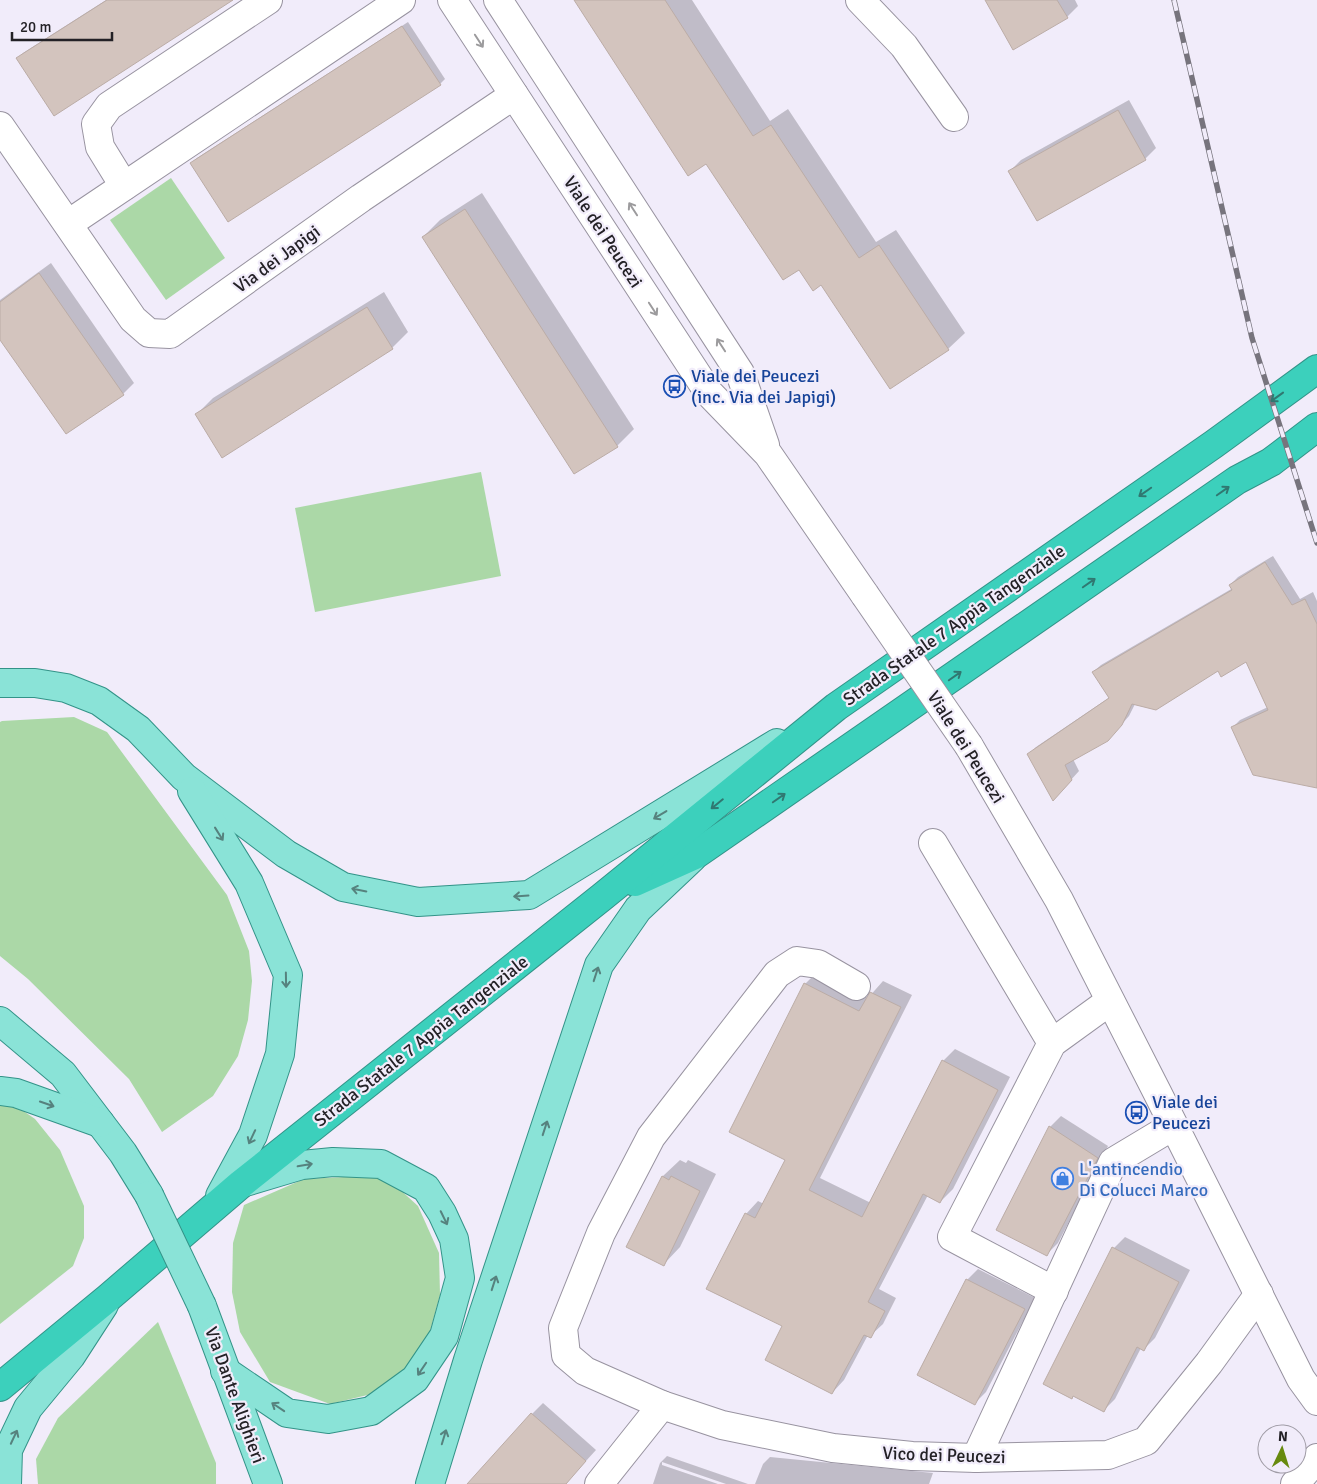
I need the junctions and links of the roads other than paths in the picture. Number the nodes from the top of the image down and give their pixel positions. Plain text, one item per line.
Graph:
1 (268, 0) edge
2 (401, 0) edge
3 (452, 0) edge
4 (498, 0) edge
5 (860, 0) edge
6 (532, 53) junction
7 (507, 84) junction
8 (954, 117) dead end
9 (0, 126) edge
10 (124, 186) junction
11 (68, 224) junction
12 (1316, 369) edge
13 (1317, 428) edge
14 (1317, 440) edge
15 (768, 454) junction
16 (1271, 462) junction
17 (0, 683) edge
18 (34, 683) junction
19 (0, 699) edge
20 (836, 707) junction
21 (184, 777) junction
22 (933, 842) dead end
23 (695, 855) junction
24 (602, 897) junction
25 (856, 986) dead end
26 (1110, 1001) junction
27 (0, 1021) edge
28 (1052, 1043) junction
29 (0, 1091) edge
30 (100, 1123) junction
31 (1173, 1126) junction
32 (241, 1184) junction
33 (216, 1205) junction
34 (1054, 1291) junction
35 (1259, 1294) junction
36 (108, 1298) junction
37 (24, 1366) junction
38 (225, 1371) junction
39 (0, 1380) edge
40 (0, 1387) edge
41 (1317, 1401) edge
42 (662, 1405) junction
43 (976, 1458) junction
44 (1317, 1458) edge
45 (255, 1472) edge
46 (7, 1484) edge
47 (268, 1484) edge
48 (430, 1484) edge
49 (599, 1484) edge
50 (1295, 1484) edge

1 - 10 street
2 - 10 street
3 -> 7 street, Viale dei Peucezi
4 - 6 street, Viale dei Peucezi
5 - 8 street
6 - 7 street, Via dei Japigi
15 -> 6 street, Viale dei Peucezi
7 - 11 street, Via dei Japigi
7 -> 15 street, Viale dei Peucezi
9 - 11 street, Via dei Japigi
10 - 11 street
12 -> 20 highway, Strada Statale 7 Appia Tangenziale
13 - 16 highway, Strada Statale 7 Appia Tangenziale
14 - 16 main road
15 - 26 street, Viale dei Peucezi, bridge
23 -> 16 highway, Strada Statale 7 Appia Tangenziale
17 - 18 main road
18 - 19 main road
18 - 21 main road
20 -> 21 main road
20 -> 24 highway, Strada Statale 7 Appia Tangenziale
21 -> 33 main road
22 - 28 street
23 - 24 highway, Strada Statale 7 Appia Tangenziale
48 -> 23 main road
24 - 32 highway, Strada Statale 7 Appia Tangenziale
25 - 42 street, Vico dei Peucezi
26 - 28 street
26 - 31 street, Viale dei Peucezi
27 - 30 main road, Via Dante Alighieri
28 - 34 street
29 -> 30 main road
30 - 38 main road, Via Dante Alighieri, bridge
31 - 34 street
31 - 35 street, Viale dei Peucezi
32 - 33 highway, Strada Statale 7 Appia Tangenziale
32 -> 38 main road
33 - 36 highway
34 - 43 street
35 - 41 street, Viale dei Peucezi
35 - 43 street, Vico dei Peucezi
36 - 37 highway
46 -> 36 main road
37 - 39 main road
37 - 40 highway
38 - 45 main road, Via Dante Alighieri
42 - 43 street, Vico dei Peucezi
42 - 49 street
44 - 50 street
45 - 47 main road, Via Dante Alighieri

